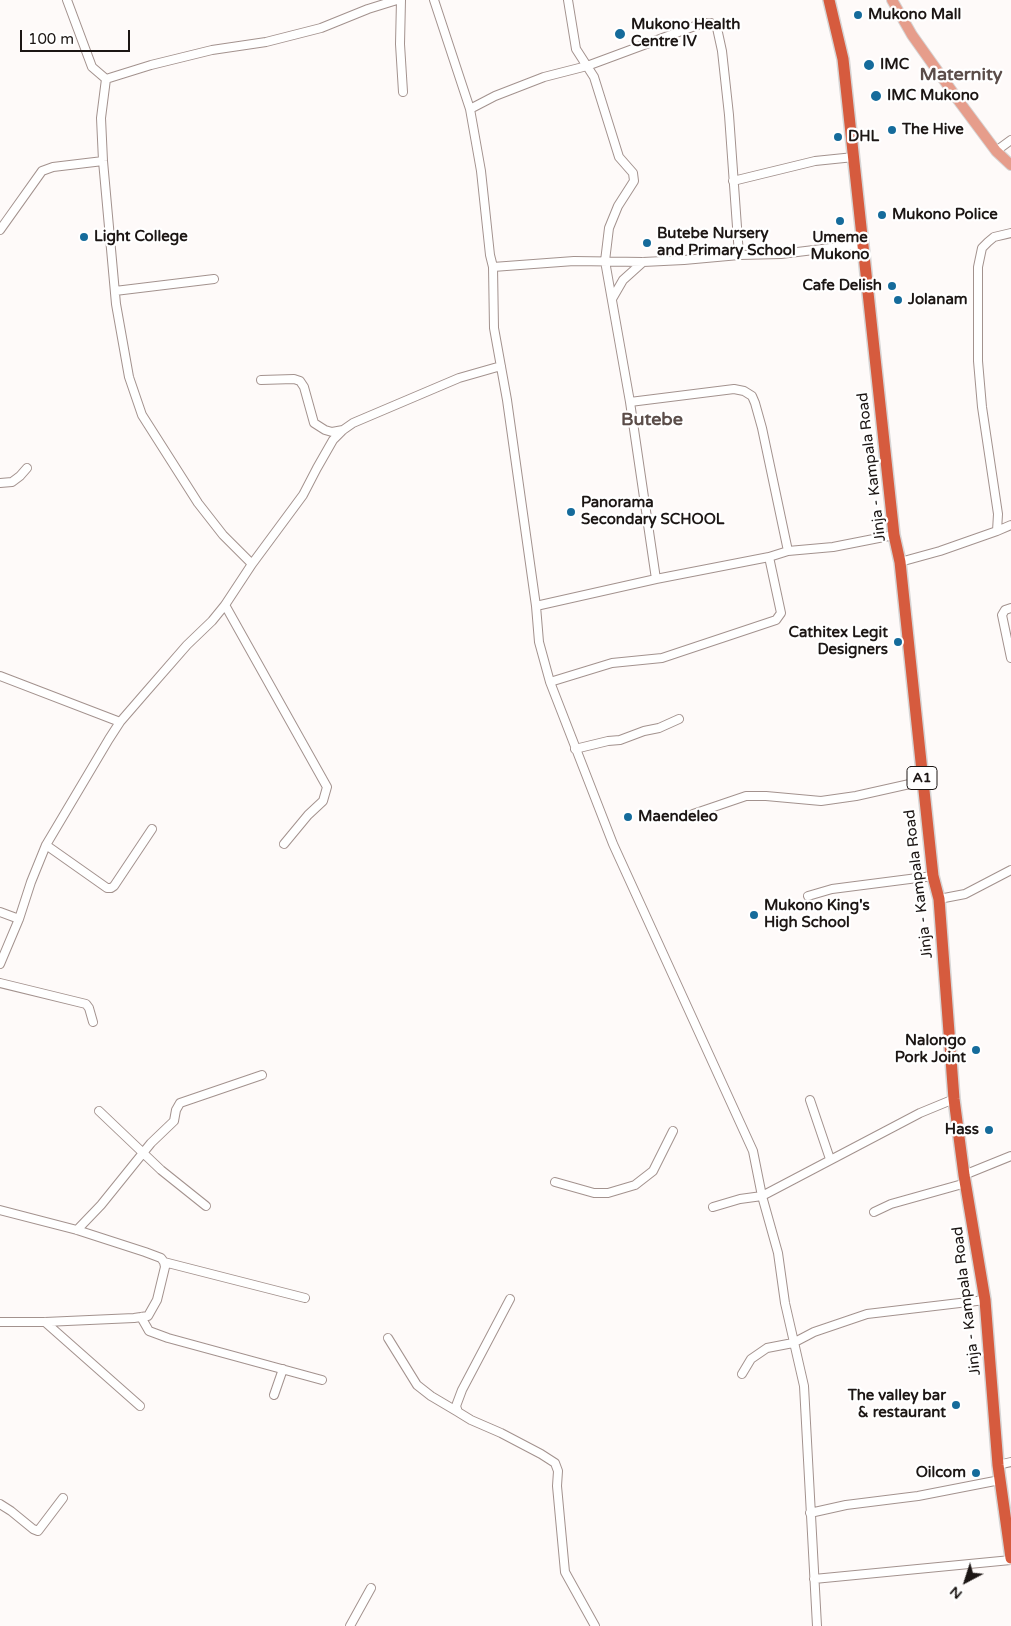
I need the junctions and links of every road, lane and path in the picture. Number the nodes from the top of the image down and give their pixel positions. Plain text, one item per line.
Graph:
1 (67, 0) edge
2 (368, 0) edge
3 (399, 0) edge
4 (434, 0) edge
5 (568, 0) edge
6 (829, 0) edge
7 (892, 0) edge
8 (368, 9) junction
9 (588, 66) junction
10 (106, 79) junction
11 (403, 92) dead end
12 (470, 109) junction
13 (1011, 140) edge
14 (996, 151) junction
15 (854, 157) junction
16 (103, 161) junction
17 (1011, 165) edge
18 (734, 181) junction
19 (0, 230) edge
20 (1011, 233) edge
21 (864, 244) junction
22 (739, 254) junction
23 (605, 261) junction
24 (644, 262) junction
25 (493, 267) junction
26 (214, 279) dead end
27 (115, 291) junction
28 (612, 299) junction
29 (501, 366) junction
30 (261, 380) dead end
31 (630, 402) junction
32 (343, 430) junction
33 (27, 468) dead end
34 (0, 483) edge
35 (1011, 525) edge
36 (997, 531) junction
37 (894, 536) junction
38 (788, 551) junction
39 (769, 557) junction
40 (900, 562) junction
41 (252, 564) junction
42 (656, 579) junction
43 (225, 605) junction
44 (536, 606) junction
45 (1011, 608) edge
46 (1011, 658) edge
47 (0, 676) edge
48 (550, 682) junction
49 (679, 719) dead end
50 (120, 722) junction
51 (576, 749) junction
52 (923, 781) junction
53 (692, 814) dead end
54 (152, 829) dead end
55 (284, 844) dead end
56 (46, 846) junction
57 (1011, 870) edge
58 (933, 876) junction
59 (808, 896) dead end
60 (939, 899) junction
61 (0, 912) edge
62 (19, 920) junction
63 (0, 964) edge
64 (0, 983) edge
65 (93, 1022) dead end
66 (262, 1075) dead end
67 (810, 1100) dead end
68 (954, 1100) junction
69 (99, 1111) dead end
70 (673, 1131) dead end
71 (143, 1153) junction
72 (1011, 1156) edge
73 (830, 1159) junction
74 (965, 1179) junction
75 (556, 1182) dead end
76 (762, 1196) junction
77 (206, 1206) dead end
78 (713, 1207) dead end
79 (0, 1210) edge
80 (874, 1212) dead end
81 (77, 1230) junction
82 (164, 1262) junction
83 (305, 1298) dead end
84 (510, 1299) dead end
85 (985, 1300) junction
86 (141, 1317) junction
87 (0, 1322) edge
88 (45, 1322) junction
89 (388, 1338) dead end
90 (793, 1343) junction
91 (282, 1369) junction
92 (742, 1374) dead end
93 (322, 1380) dead end
94 (274, 1396) dead end
95 (140, 1406) dead end
96 (458, 1412) junction
97 (1011, 1462) edge
98 (998, 1465) junction
99 (1000, 1480) junction
100 (63, 1498) dead end
101 (0, 1504) edge
102 (810, 1513) junction
103 (1011, 1559) edge
104 (814, 1579) junction
105 (371, 1588) dead end
106 (350, 1626) edge
107 (595, 1626) edge
108 (818, 1626) edge

1 - 10 street
2 - 8 street
3 - 8 street
3 - 11 street
4 - 12 street
5 - 9 street
6 - 15 highway, Jinja - Kampala Road / A1
7 - 14 main road
8 - 10 street
9 - 12 street
9 - 18 street
9 - 23 street
10 - 16 street
12 - 25 street
13 - 14 street
14 - 17 main road
15 - 18 street
15 - 21 highway, Jinja - Kampala Road / A1
16 - 19 street
16 - 27 street
18 - 22 street
20 - 36 street
21 - 22 street
21 - 37 highway, Jinja - Kampala Road / A1
22 - 24 street
23 - 24 street
23 - 25 street
23 - 28 street
24 - 28 street
25 - 29 street
26 - 27 street
27 - 41 street
28 - 31 street
29 - 32 street
29 - 44 street
30 - 32 street
31 - 38 street
31 - 42 street
32 - 41 street
33 - 34 street
35 - 36 street
36 - 40 street
37 - 38 street
37 - 40 highway, Jinja - Kampala Road / A1
38 - 39 street
39 - 42 street
39 - 48 street
40 - 52 highway, Jinja - Kampala Road / A1
41 - 43 street
42 - 44 street
43 - 50 street
43 - 55 street
44 - 48 street
45 - 46 street
47 - 50 street
48 - 51 street
49 - 51 street
50 - 56 street
51 - 76 street
52 - 53 street
52 - 58 highway, Jinja - Kampala Road / A1
54 - 56 street
56 - 62 street
57 - 60 street
58 - 59 street
58 - 60 highway, Jinja - Kampala Road / A1
60 - 68 highway, Jinja - Kampala Road / A1
61 - 62 street
62 - 63 street
64 - 65 street
66 - 71 street
67 - 73 street
68 - 73 street
68 - 74 highway, Jinja - Kampala Road / A1
69 - 71 street
70 - 75 street
71 - 77 street
71 - 81 street
72 - 74 street
73 - 76 street
74 - 80 street
74 - 85 highway, Jinja - Kampala Road / A1
76 - 78 street
76 - 90 street
79 - 81 street
81 - 82 street
82 - 83 street
82 - 86 street
84 - 96 street
85 - 90 street
85 - 98 highway, Jinja - Kampala Road / A1
86 - 88 street
86 - 91 street
87 - 88 street
88 - 95 street
89 - 96 street
90 - 92 street
90 - 102 street
91 - 93 street
91 - 94 street
96 - 107 street
97 - 98 street
98 - 99 highway, Jinja - Kampala Road / A1
99 - 102 street
99 - 103 highway, Jinja - Kampala Road / A1
100 - 101 street
102 - 104 street
103 - 104 street
104 - 108 street
105 - 106 street

